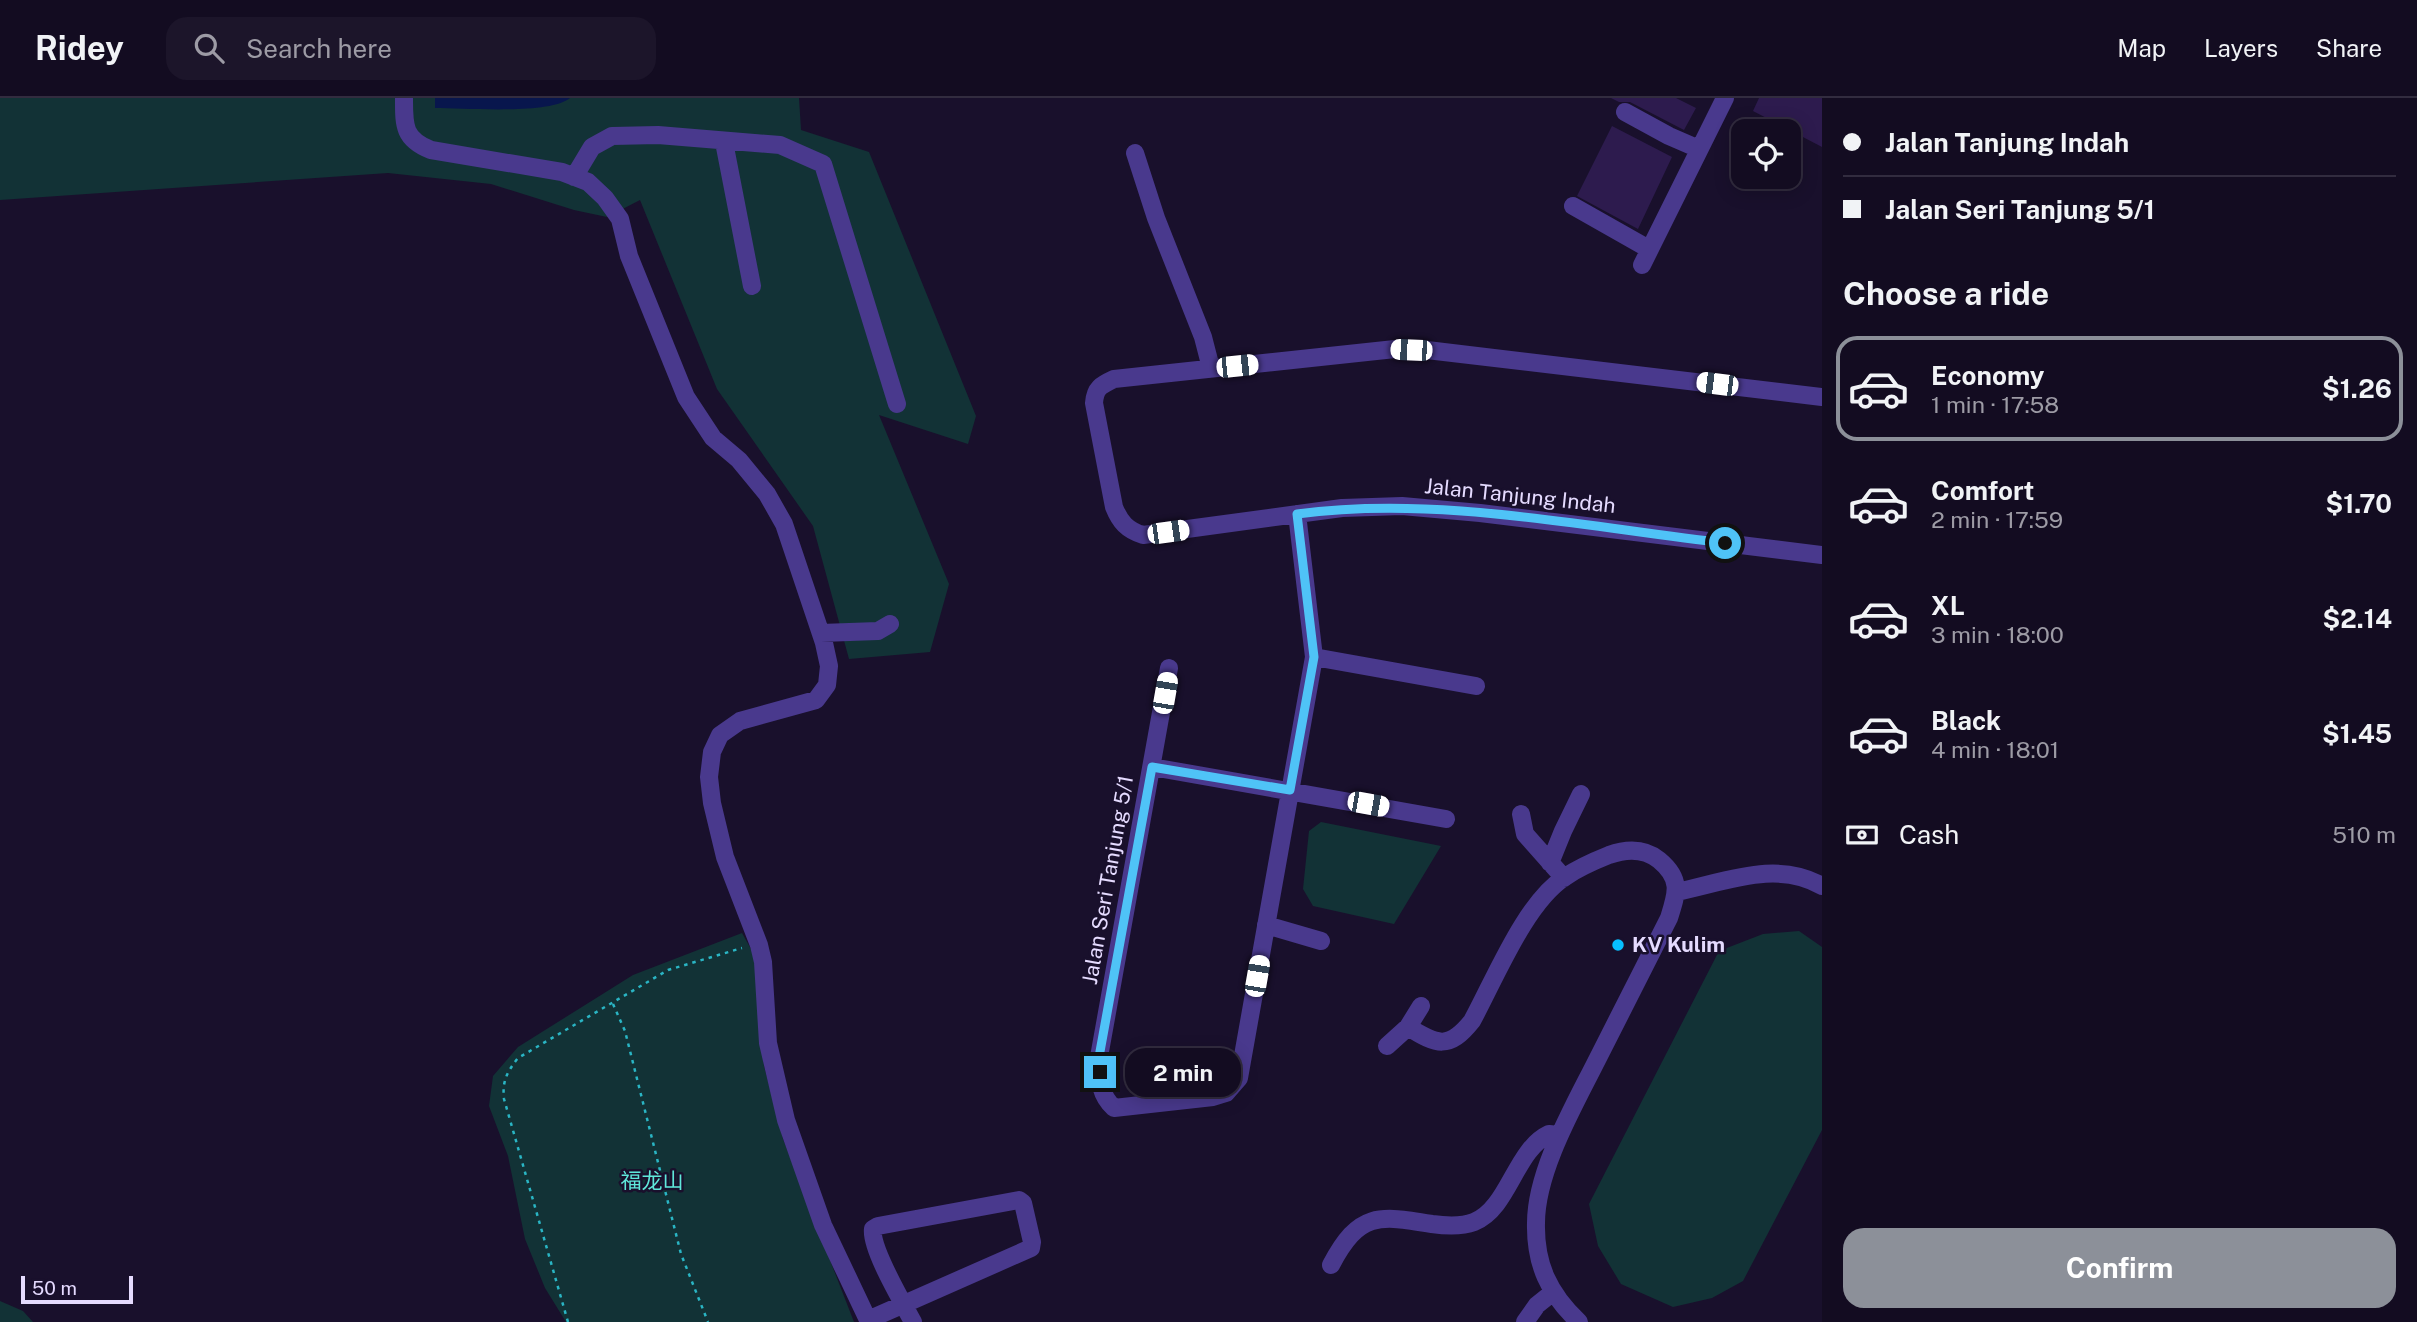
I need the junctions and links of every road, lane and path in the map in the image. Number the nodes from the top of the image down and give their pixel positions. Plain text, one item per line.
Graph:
1 (404, 98) edge
2 (1725, 98) edge
3 (1625, 112) dead end
4 (724, 142) junction
5 (1699, 149) junction
6 (1135, 153) dead end
7 (574, 177) junction
8 (1573, 206) dead end
9 (752, 286) dead end
10 (1211, 368) junction
11 (1822, 397) edge
12 (897, 404) dead end
13 (1297, 514) junction
14 (1822, 555) edge
15 (890, 624) dead end
16 (821, 633) junction
17 (1314, 657) junction
18 (1169, 668) dead end
19 (1476, 685) dead end
20 (1152, 767) junction
21 (1290, 790) junction
22 (1581, 794) dead end
23 (1521, 814) dead end
24 (1446, 819) dead end
25 (1550, 863) junction
26 (1563, 878) junction
27 (1822, 886) edge
28 (1676, 892) junction
29 (1266, 925) junction
30 (1321, 941) dead end
31 (759, 945) junction
32 (612, 1003) junction
33 (1421, 1006) dead end
34 (1408, 1027) junction
35 (1387, 1046) dead end
36 (1559, 1135) junction
37 (1331, 1265) dead end
38 (1552, 1293) junction
39 (903, 1303) junction
40 (868, 1321) edge
41 (568, 1322) edge
42 (708, 1322) edge
43 (913, 1322) edge
44 (1525, 1322) edge
45 (1578, 1322) edge

1 - 7 street
2 - 5 street
3 - 5 street
4 - 7 street
4 - 9 street
4 - 12 street
5 - 8 street
6 - 10 street
7 - 16 street
10 - 11 street
10 - 13 street, Jalan Tanjung Indah
13 - 14 street, Jalan Tanjung Indah
13 - 17 street
15 - 16 street
16 - 31 street
17 - 19 street
17 - 21 street
18 - 20 street, Jalan Seri Tanjung 5/1
20 - 21 street
20 - 29 street, Jalan Seri Tanjung 5/1
21 - 24 street
21 - 29 street
22 - 25 street
23 - 25 street
25 - 26 street
26 - 28 street
26 - 34 street
27 - 28 street
28 - 36 street
29 - 30 street
31 - 32 path
31 - 40 street
32 - 41 path
32 - 42 path
33 - 34 street
34 - 35 street
36 - 37 street
36 - 38 street
38 - 44 street
38 - 45 street
39 - 39 street
39 - 40 street
39 - 43 street

